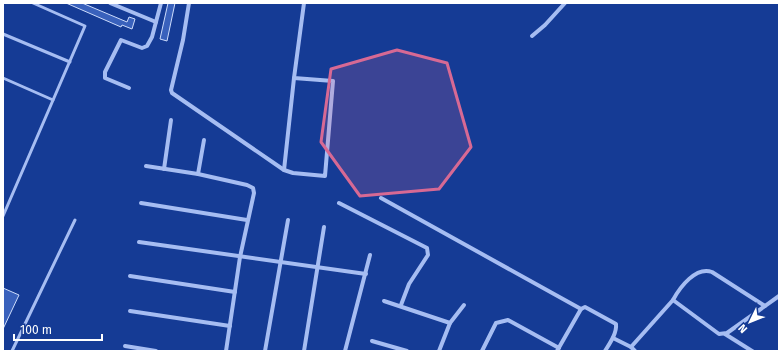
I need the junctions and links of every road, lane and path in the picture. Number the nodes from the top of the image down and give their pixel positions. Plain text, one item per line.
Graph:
1 (33, 3) edge
2 (110, 3) edge
3 (161, 3) edge
4 (189, 3) edge
5 (304, 3) edge
6 (564, 3) edge
7 (156, 22) junction
8 (3, 34) edge
9 (532, 36) dead end
10 (70, 62) junction
11 (3, 78) edge
12 (294, 78) junction
13 (129, 88) dead end
14 (53, 100) junction
15 (171, 120) dead end
16 (204, 140) dead end
17 (146, 166) dead end
18 (164, 169) junction
19 (284, 170) junction
20 (198, 174) junction
21 (381, 198) dead end
22 (339, 202) dead end
23 (141, 203) dead end
24 (3, 216) edge
25 (75, 220) dead end
26 (247, 220) junction
27 (288, 220) dead end
28 (324, 228) dead end
29 (140, 242) dead end
30 (370, 256) dead end
31 (240, 257) junction
32 (281, 263) junction
33 (318, 267) junction
34 (366, 274) junction
35 (130, 276) dead end
36 (235, 292) junction
37 (779, 296) edge
38 (673, 300) junction
39 (384, 301) dead end
40 (401, 305) junction
41 (464, 305) dead end
42 (765, 306) junction
43 (581, 309) junction
44 (130, 312) dead end
45 (450, 323) junction
46 (230, 326) junction
47 (725, 334) junction
48 (613, 338) junction
49 (372, 341) dead end
50 (125, 346) dead end
51 (631, 347) junction
52 (558, 349) edge
53 (12, 351) edge
54 (156, 351) edge
55 (226, 351) edge
56 (264, 351) edge
57 (304, 351) edge
58 (345, 351) edge
59 (407, 351) edge
60 (439, 351) edge
61 (482, 351) edge
62 (605, 351) edge
63 (635, 351) edge
64 (752, 351) edge

1 - 10 lane
2 - 7 street
3 - 7 street
4 - 19 street
5 - 12 street
6 - 9 street
7 - 13 street
8 - 10 lane
10 - 14 lane
11 - 14 lane
12 - 19 street
12 - 19 street
14 - 24 lane
15 - 18 street
16 - 20 street
17 - 18 street
18 - 20 street
20 - 26 street
21 - 43 street
22 - 40 street
23 - 26 street
25 - 53 lane
26 - 31 street
27 - 32 street
28 - 33 street
29 - 31 street
30 - 34 street
31 - 32 street
31 - 36 street
32 - 33 street
32 - 56 street
33 - 34 street
33 - 57 street
34 - 58 street
35 - 36 street
36 - 46 street
37 - 42 street
38 - 42 street
38 - 47 street
38 - 51 street
39 - 40 street
40 - 45 street
41 - 45 street
42 - 47 street
43 - 48 street
43 - 52 street
44 - 46 street
45 - 60 street
46 - 55 street
47 - 64 street
48 - 51 street
48 - 62 street
49 - 59 street
50 - 54 street
51 - 63 street
52 - 61 street

